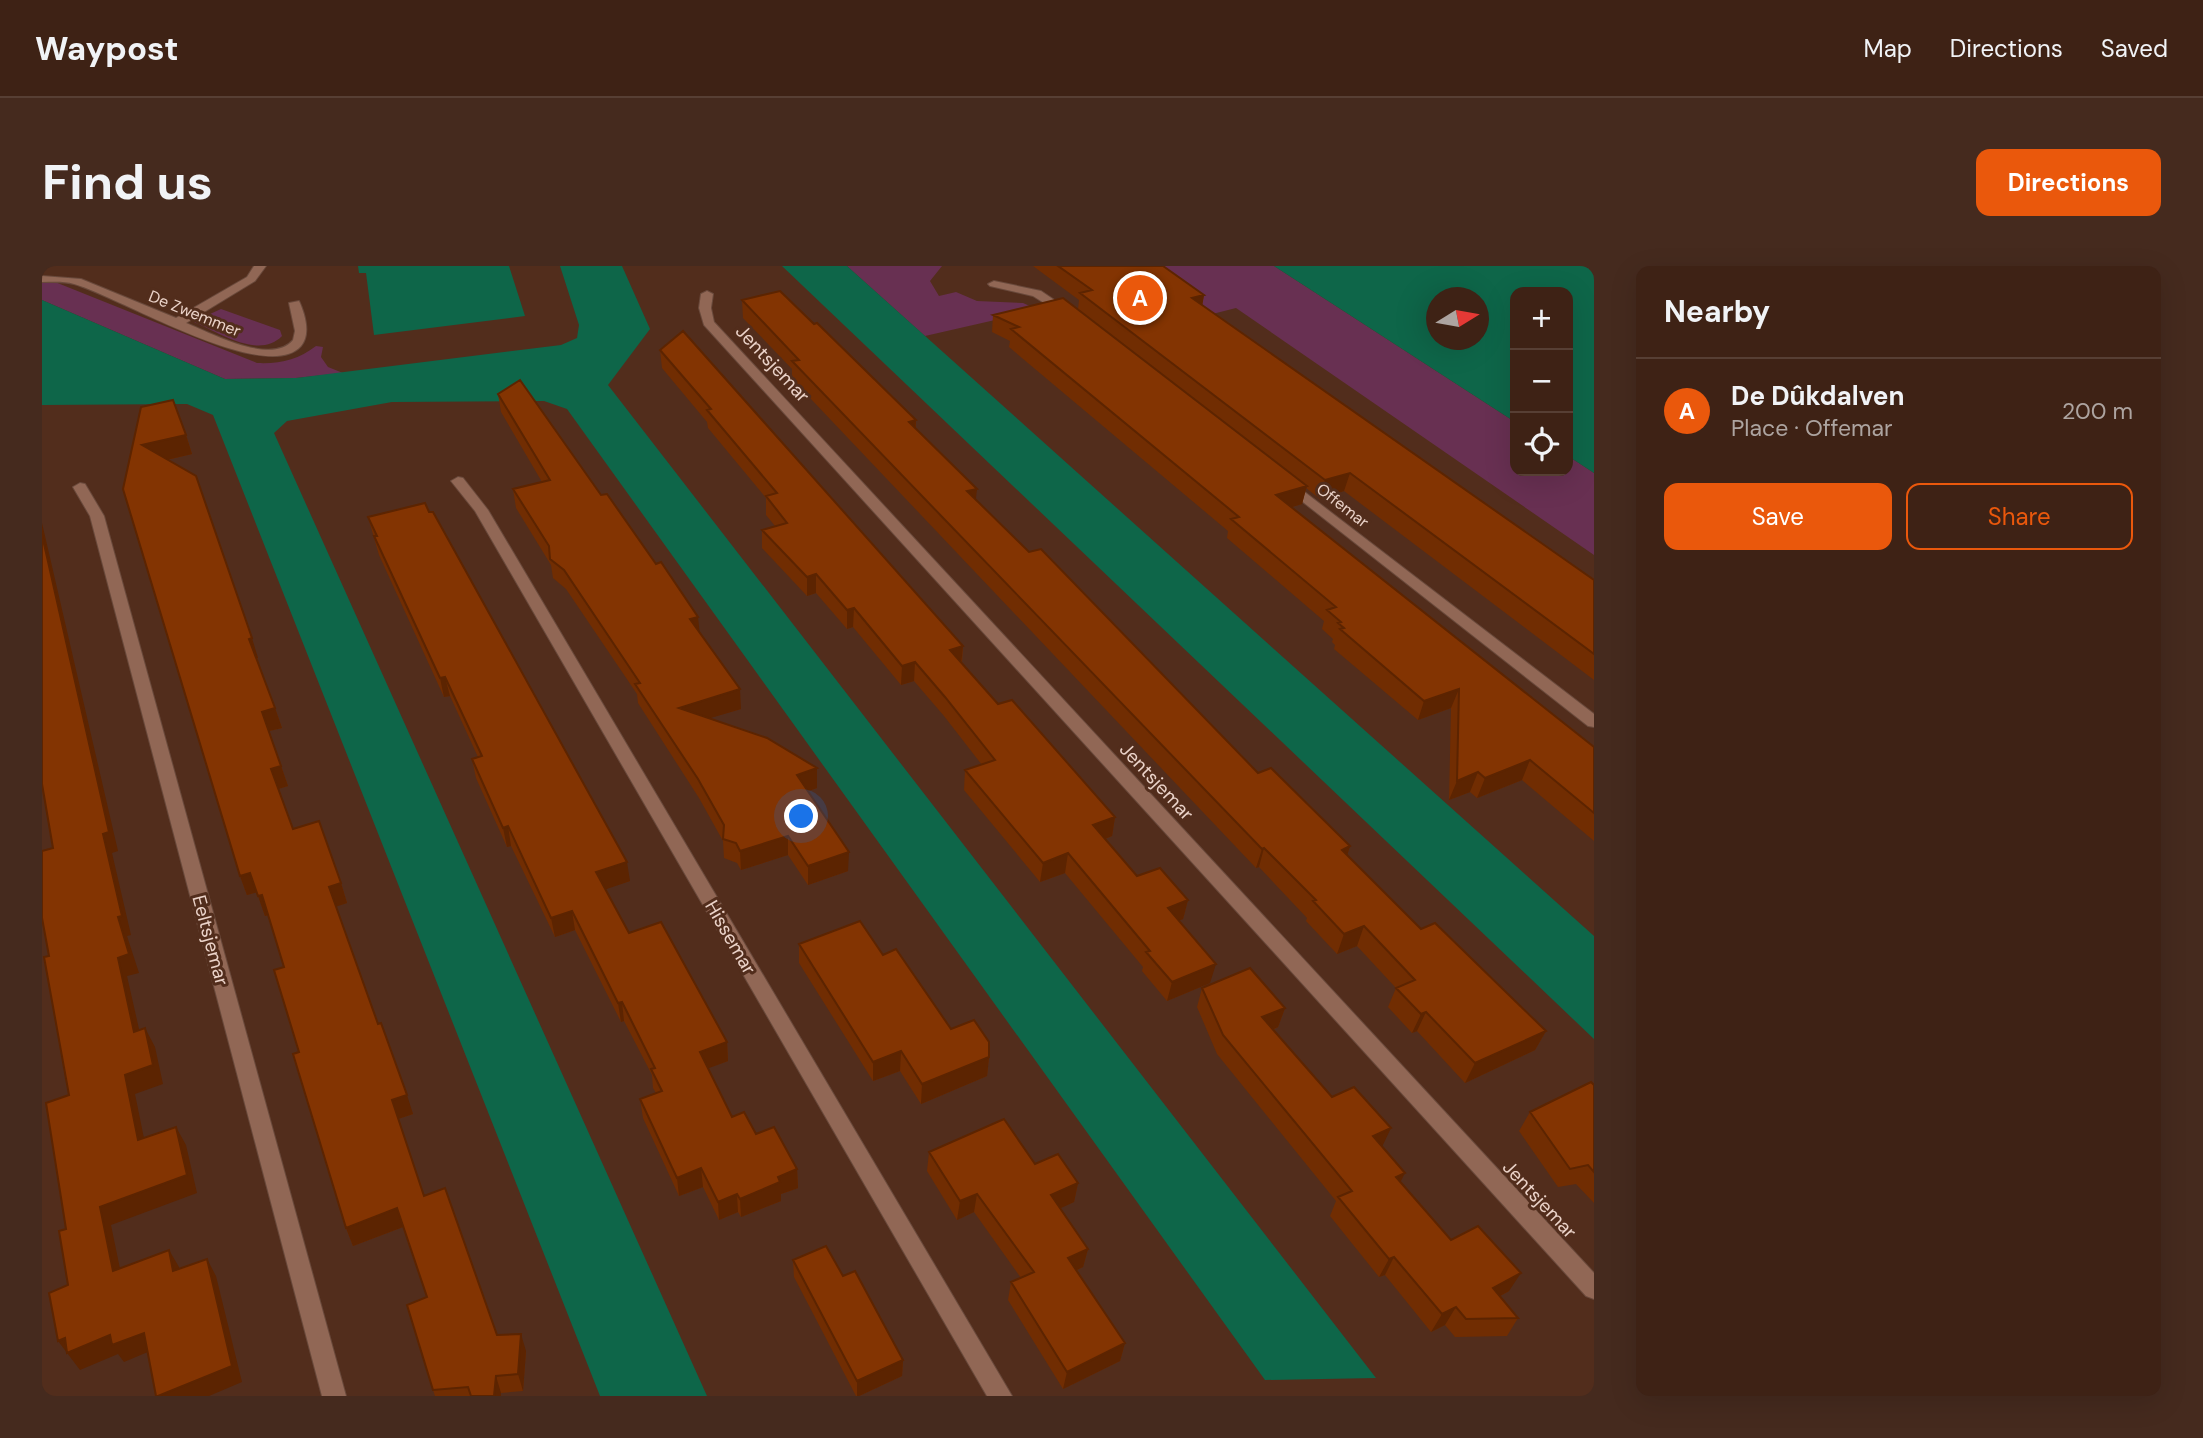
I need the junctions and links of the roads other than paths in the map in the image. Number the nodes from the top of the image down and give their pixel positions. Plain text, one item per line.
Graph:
1 (260, 266) edge
2 (42, 279) edge
3 (994, 284) dead end
4 (707, 295) dead end
5 (295, 303) dead end
6 (1080, 322) edge
7 (177, 323) junction
8 (1277, 475) edge
9 (457, 481) dead end
10 (80, 487) dead end
11 (1594, 722) edge
12 (1594, 1289) edge
13 (334, 1396) edge
14 (1000, 1396) edge

1 - 7 street
2 - 7 street, De Zwemmer
3 - 6 street
4 - 12 street, Jentsjemar
5 - 7 street, De Zwemmer
8 - 11 street, Offemar
9 - 14 street, Hissemar
10 - 13 street, Eeltsjemar

